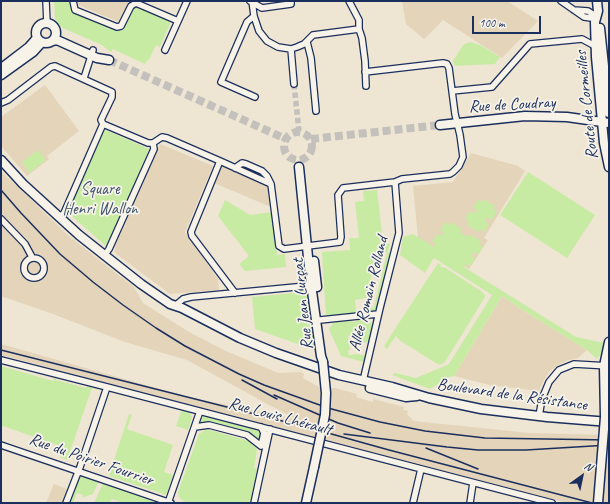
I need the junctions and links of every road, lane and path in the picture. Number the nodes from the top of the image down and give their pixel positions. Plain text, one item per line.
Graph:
1 (46, 1) edge
2 (73, 1) edge
3 (187, 1) edge
4 (251, 1) edge
5 (291, 1) edge
6 (349, 1) edge
7 (561, 1) edge
8 (592, 1) edge
9 (597, 1) edge
10 (254, 16) junction
11 (596, 16) junction
12 (178, 21) junction
13 (48, 23) junction
14 (359, 29) junction
15 (56, 32) junction
16 (40, 40) junction
17 (52, 41) junction
18 (307, 42) junction
19 (595, 46) junction
20 (290, 48) junction
21 (165, 50) dead end
22 (92, 53) junction
23 (1, 68) edge
24 (365, 72) junction
25 (1, 75) edge
26 (84, 78) junction
27 (294, 84) tunnel mouth
28 (366, 86) dead end
29 (452, 92) junction
30 (255, 97) dead end
31 (1, 103) edge
32 (316, 111) dead end
33 (609, 113) edge
34 (103, 124) junction
35 (457, 125) junction
36 (606, 125) edge
37 (440, 127) tunnel mouth
38 (153, 143) junction
39 (1, 160) edge
40 (220, 161) junction
41 (301, 166) dead end
42 (609, 167) edge
43 (395, 182) junction
44 (60, 217) junction
45 (1, 219) edge
46 (310, 246) junction
47 (104, 256) junction
48 (32, 258) dead end
49 (314, 287) junction
50 (235, 293) junction
51 (176, 305) junction
52 (378, 314) junction
53 (320, 320) junction
54 (609, 342) edge
55 (1, 360) edge
56 (323, 362) junction
57 (313, 366) junction
58 (607, 366) edge
59 (363, 381) junction
60 (107, 387) junction
61 (609, 393) edge
62 (423, 396) junction
63 (200, 411) junction
64 (539, 416) junction
65 (607, 420) edge
66 (194, 427) junction
67 (261, 427) junction
68 (270, 429) junction
69 (264, 433) junction
70 (1, 445) edge
71 (421, 469) junction
72 (79, 470) junction
73 (473, 483) junction
74 (527, 500) edge
75 (66, 503) edge
76 (169, 503) edge
77 (254, 503) edge
78 (306, 503) edge
79 (413, 503) edge
80 (470, 503) edge
81 (552, 503) edge
82 (598, 503) edge

1 - 13 street
2 - 12 street
3 - 12 street
4 - 5 street
4 - 10 street
6 - 14 street
7 - 11 street
8 - 11 main road, Route de Cormeilles
9 - 11 main road, Route de Cormeilles
10 - 20 street
10 - 30 street
11 - 19 main road, Route de Cormeilles
11 - 33 main road, Route de Cormeilles
12 - 21 street
13 - 15 main road
13 - 16 main road
14 - 18 street
14 - 24 street
15 - 17 main road
15 - 22 main road
16 - 17 main road
16 - 23 main road
16 - 25 main road
17 - 22 main road
18 - 20 street
18 - 32 street
19 - 29 street
19 - 36 main road, Route de Cormeilles
20 - 27 street
22 - 26 street
24 - 28 street
24 - 29 street
26 - 31 street
26 - 34 street
29 - 35 street
34 - 38 street
34 - 44 street
35 - 36 main road, Rue de Coudray
35 - 37 main road, Rue de Coudray
35 - 43 street
36 - 42 main road, Route de Cormeilles
38 - 40 street
38 - 47 street
39 - 44 main road, Boulevard de la Résistance
40 - 46 street
40 - 50 street
41 - 46 main road, Rue Jean Lurçat
43 - 46 street
43 - 52 street, Allée Romain Rolland
44 - 47 main road, Boulevard de la Résistance
45 - 48 street
46 - 49 main road, Rue Jean Lurçat
47 - 51 main road, Boulevard de la Résistance
49 - 50 street
49 - 53 main road, Rue Jean Lurçat
49 - 56 main road, Rue Jean Lurçat
50 - 51 street
51 - 57 main road, Boulevard de la Résistance
52 - 53 street
52 - 59 street, Allée Romain Rolland
53 - 56 main road, Rue Jean Lurçat
54 - 58 main road
55 - 60 street, Rue Louis Lhérault
56 - 78 main road, bridge
57 - 59 main road, Boulevard de la Résistance
57 - 62 main road, Boulevard de la Résistance
58 - 64 street
58 - 65 main road
59 - 62 main road, Boulevard de la Résistance
60 - 63 street, Rue Louis Lhérault
60 - 72 street
61 - 65 main road
62 - 64 main road, Boulevard de la Résistance
63 - 66 street
63 - 67 street, Rue Louis Lhérault
64 - 65 main road, Boulevard de la Résistance
65 - 82 main road, bridge
66 - 69 street
66 - 76 street
67 - 68 street, Rue Louis Lhérault
67 - 69 street
68 - 69 street
68 - 71 street, Rue Louis Lhérault
68 - 77 street
70 - 72 street, Rue du Poirier Fourrier
71 - 73 street, Rue Louis Lhérault
71 - 79 street
72 - 75 street
72 - 76 street, Rue du Poirier Fourrier
73 - 74 street, Rue Louis Lhérault
73 - 80 street
74 - 81 street, Rue Louis Lhérault

